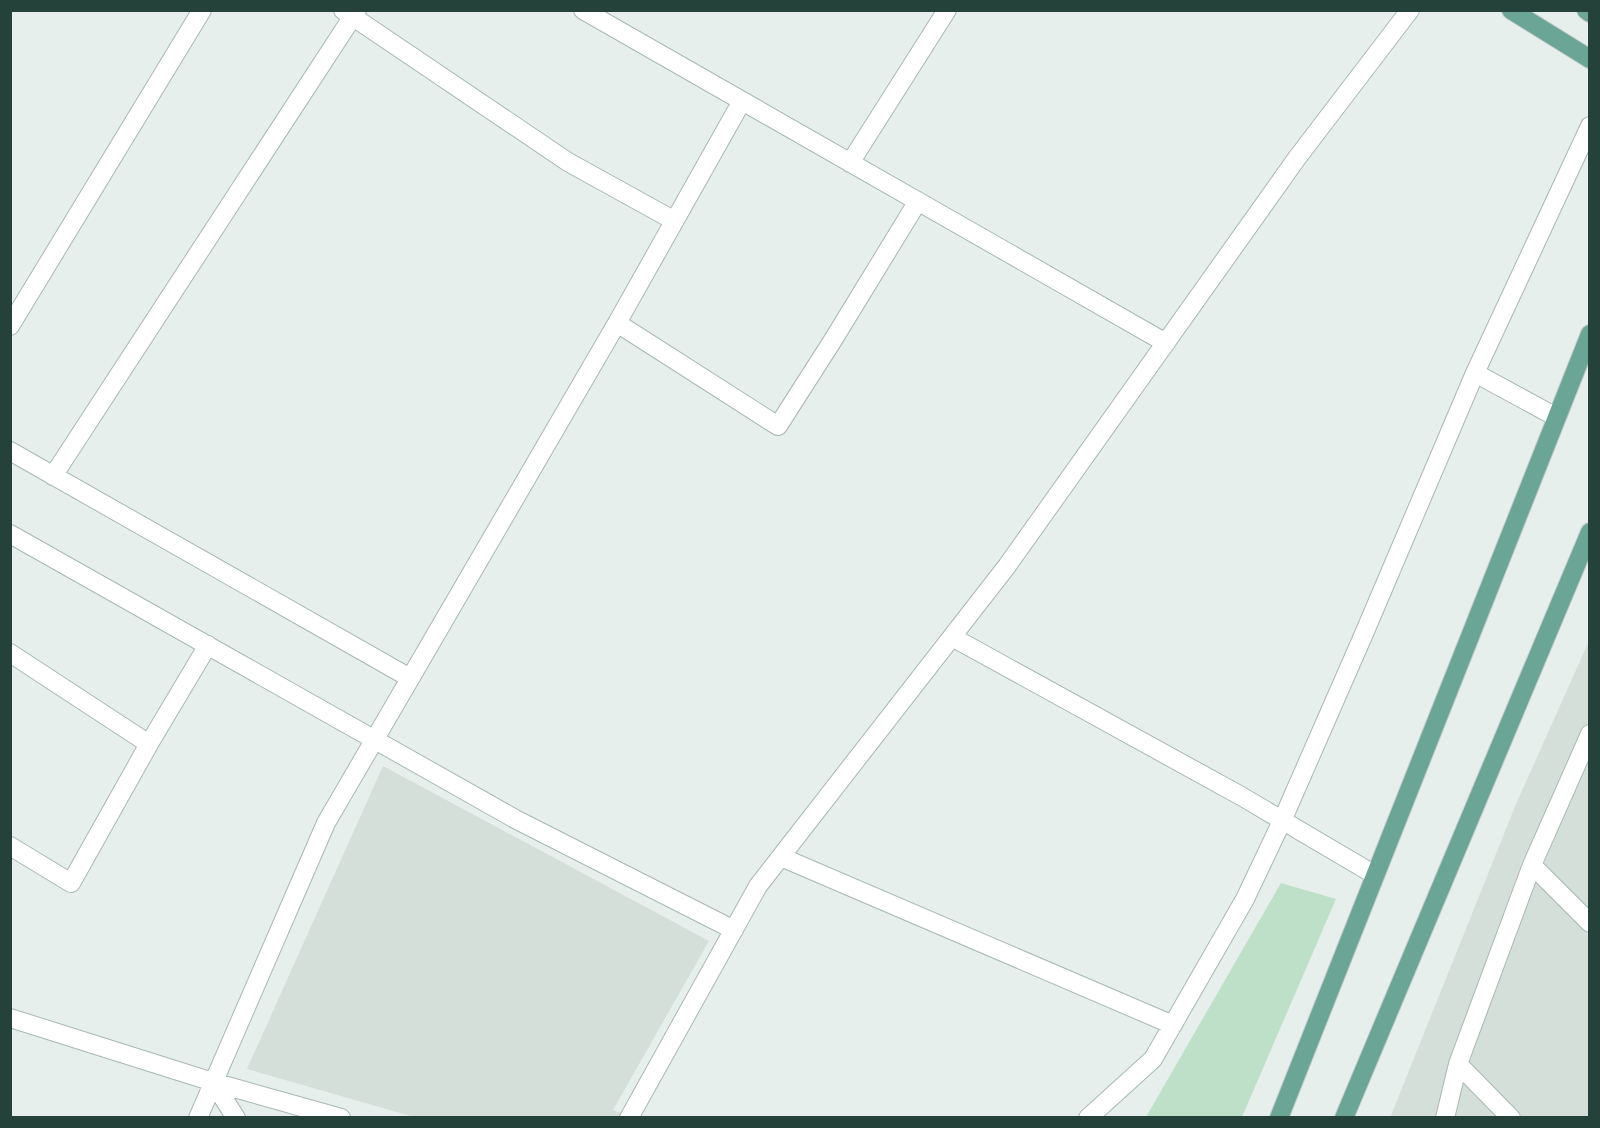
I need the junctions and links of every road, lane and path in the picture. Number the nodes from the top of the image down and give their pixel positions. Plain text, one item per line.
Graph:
1 (202, 10) edge
2 (583, 10) edge
3 (947, 10) edge
4 (1410, 10) edge
5 (1511, 10) edge
6 (1586, 10) edge
7 (351, 13) edge
8 (1590, 13) edge
9 (1590, 59) edge
10 (742, 101) junction
11 (1590, 126) edge
12 (850, 163) junction
13 (918, 201) junction
14 (674, 220) junction
15 (617, 323) junction
16 (10, 326) edge
17 (1590, 334) edge
18 (1166, 343) junction
19 (1475, 373) junction
20 (1556, 417) junction
21 (10, 451) edge
22 (53, 476) junction
23 (1590, 532) edge
24 (10, 534) edge
25 (952, 637) junction
26 (208, 645) junction
27 (10, 653) edge
28 (410, 678) junction
29 (1590, 734) edge
30 (374, 739) junction
31 (149, 744) junction
32 (1282, 821) junction
33 (10, 846) edge
34 (781, 857) junction
35 (1532, 865) junction
36 (1375, 875) junction
37 (1590, 923) edge
38 (734, 930) junction
39 (10, 1018) edge
40 (1173, 1025) junction
41 (1458, 1064) junction
42 (213, 1082) junction
43 (198, 1118) edge
44 (236, 1118) edge
45 (341, 1118) edge
46 (629, 1118) edge
47 (1088, 1118) edge
48 (1279, 1118) edge
49 (1344, 1118) edge
50 (1445, 1118) edge
51 (1511, 1118) edge

1 - 16 street
2 - 10 street
3 - 12 street
4 - 18 street
5 - 9 main road
6 - 8 main road
7 - 14 street
7 - 22 street
10 - 12 street
10 - 14 street
11 - 19 street
12 - 13 street
13 - 15 street
13 - 18 street
14 - 15 street
15 - 28 street
17 - 20 main road
18 - 25 street
19 - 20 street
19 - 32 street
20 - 36 main road
21 - 22 street
22 - 28 street
23 - 49 main road
24 - 26 street
25 - 32 street
25 - 34 street
26 - 30 street
26 - 31 street
27 - 31 street
28 - 30 street
29 - 35 street
30 - 38 street
30 - 42 street
31 - 33 street
32 - 36 street
32 - 40 street
34 - 38 street
34 - 40 street
35 - 37 street
35 - 41 street
36 - 48 main road
38 - 46 street
39 - 42 street
40 - 47 street
41 - 50 street
41 - 51 street
42 - 43 street
42 - 44 street
42 - 45 street

